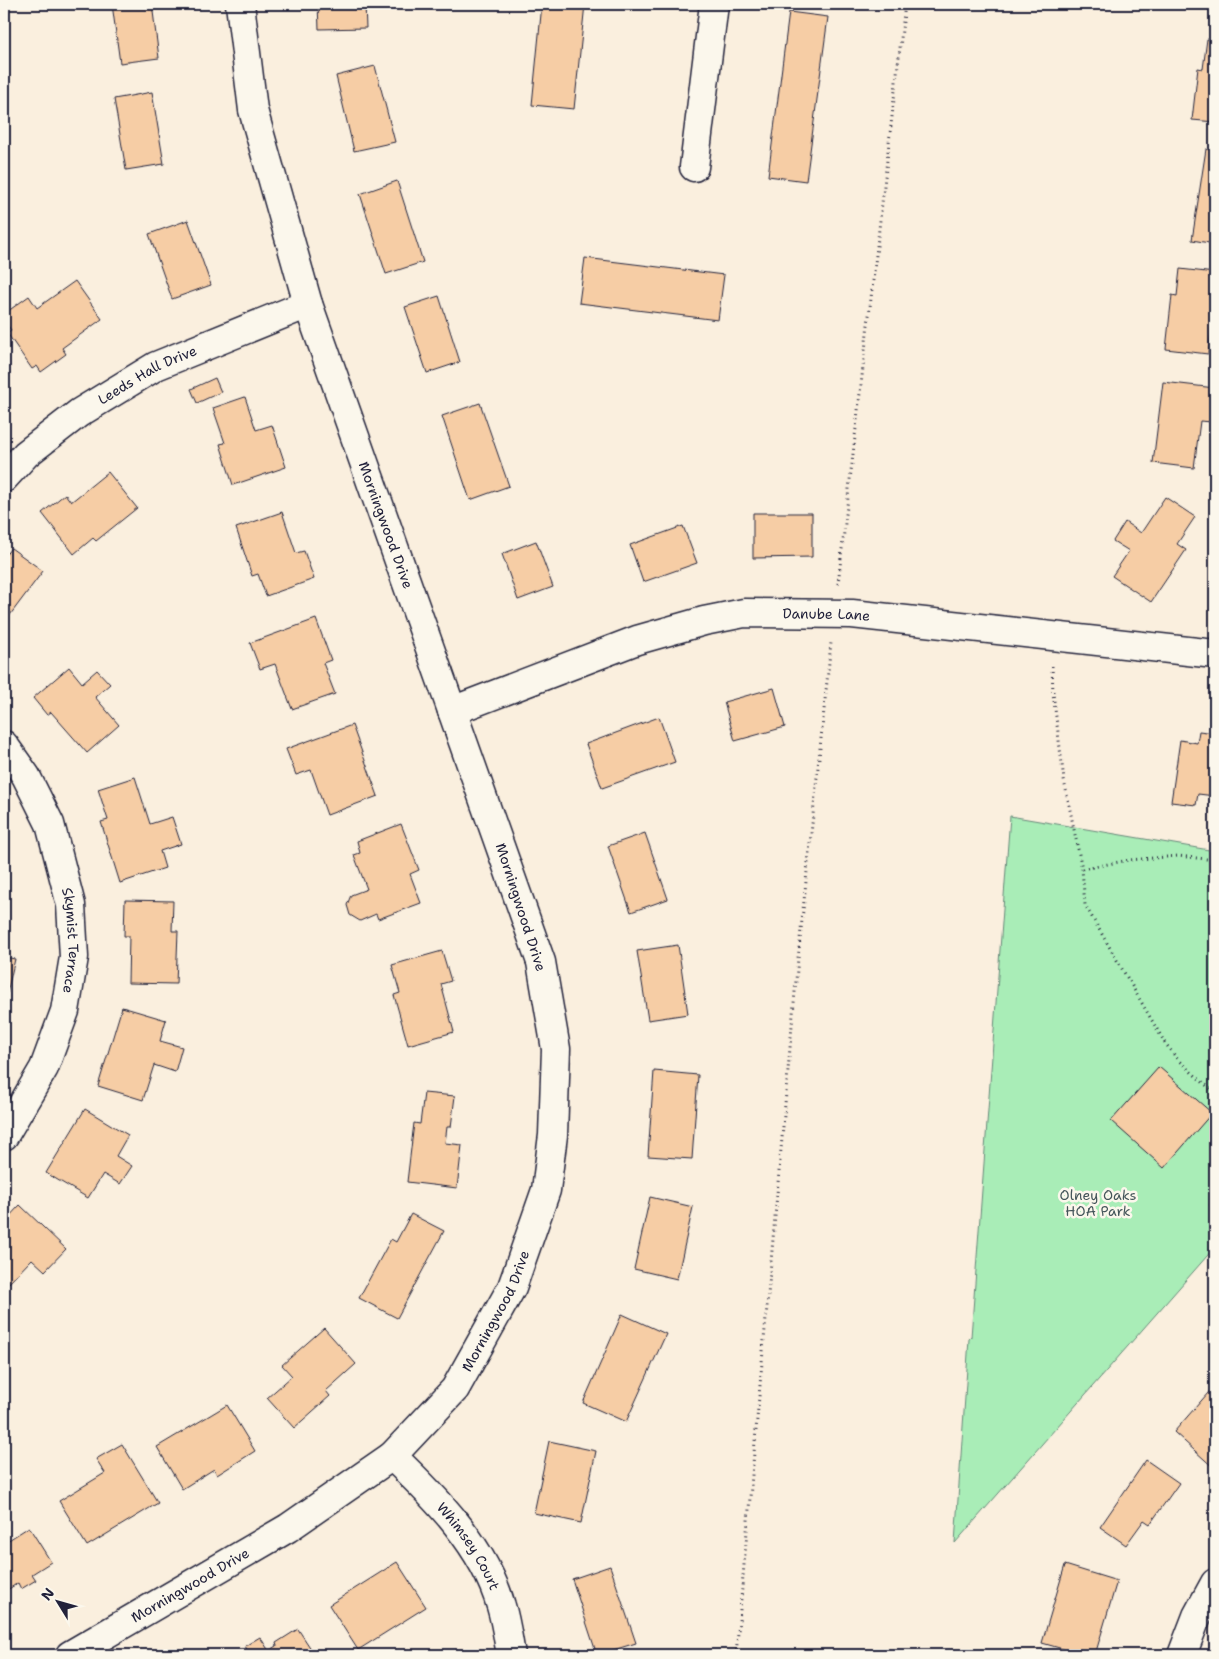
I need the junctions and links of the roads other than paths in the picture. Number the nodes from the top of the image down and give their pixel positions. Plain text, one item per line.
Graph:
1 (240, 4) edge
2 (714, 4) edge
3 (694, 167) dead end
4 (308, 304) junction
5 (4, 478) edge
6 (1215, 654) edge
7 (452, 711) junction
8 (4, 745) edge
9 (4, 1136) edge
10 (392, 1456) junction
11 (1215, 1583) edge
12 (70, 1655) edge
13 (511, 1655) edge
14 (1182, 1655) edge

1 - 4 street, Morningwood Drive
2 - 3 street
4 - 5 street, Leeds Hall Drive
4 - 7 street, Morningwood Drive
6 - 7 street, Danube Lane
7 - 10 street, Morningwood Drive
8 - 9 street, Skymist Terrace
10 - 12 street, Morningwood Drive
10 - 13 street, Whimsey Court
11 - 14 street

